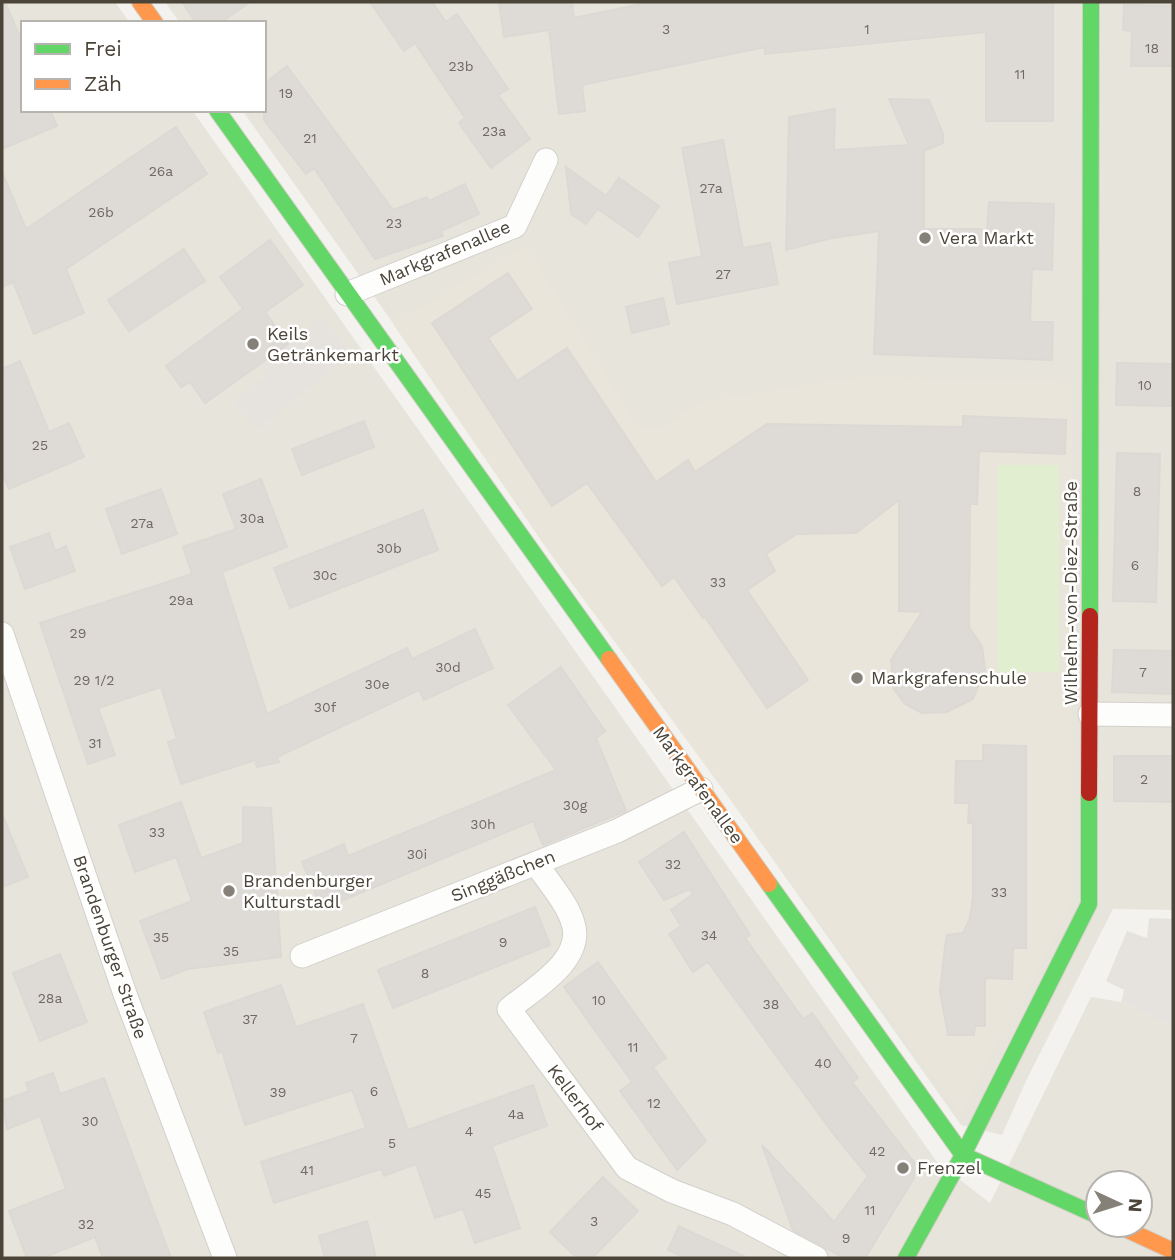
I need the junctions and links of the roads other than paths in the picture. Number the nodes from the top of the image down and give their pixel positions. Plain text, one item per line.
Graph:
1 (140, 2) edge
2 (1091, 2) edge
3 (154, 21) edge
4 (218, 112) edge
5 (546, 160) dead end
6 (347, 294) junction
7 (2, 634) edge
8 (1090, 714) junction
9 (1173, 715) edge
10 (701, 789) junction
11 (536, 863) junction
12 (302, 956) dead end
13 (963, 1155) junction
14 (1084, 1210) edge
15 (1147, 1239) edge
16 (1173, 1251) edge
17 (225, 1258) edge
18 (816, 1258) edge
19 (906, 1258) edge

1 - 3 street
2 - 8 street, Wilhelm-von-Diez-Straße
4 - 6 street, Markgrafenallee
5 - 6 street, Markgrafenallee
6 - 10 street, Markgrafenallee
7 - 17 street, Brandenburger Straße
8 - 9 street
8 - 13 street, Wilhelm-von-Diez-Straße
10 - 11 street, Singgäßchen
10 - 13 street, Markgrafenallee
11 - 12 street, Singgäßchen
11 - 18 street, Kellerhof
13 - 14 street
13 - 19 street, Wilhelm-von-Diez-Straße
15 - 16 street

